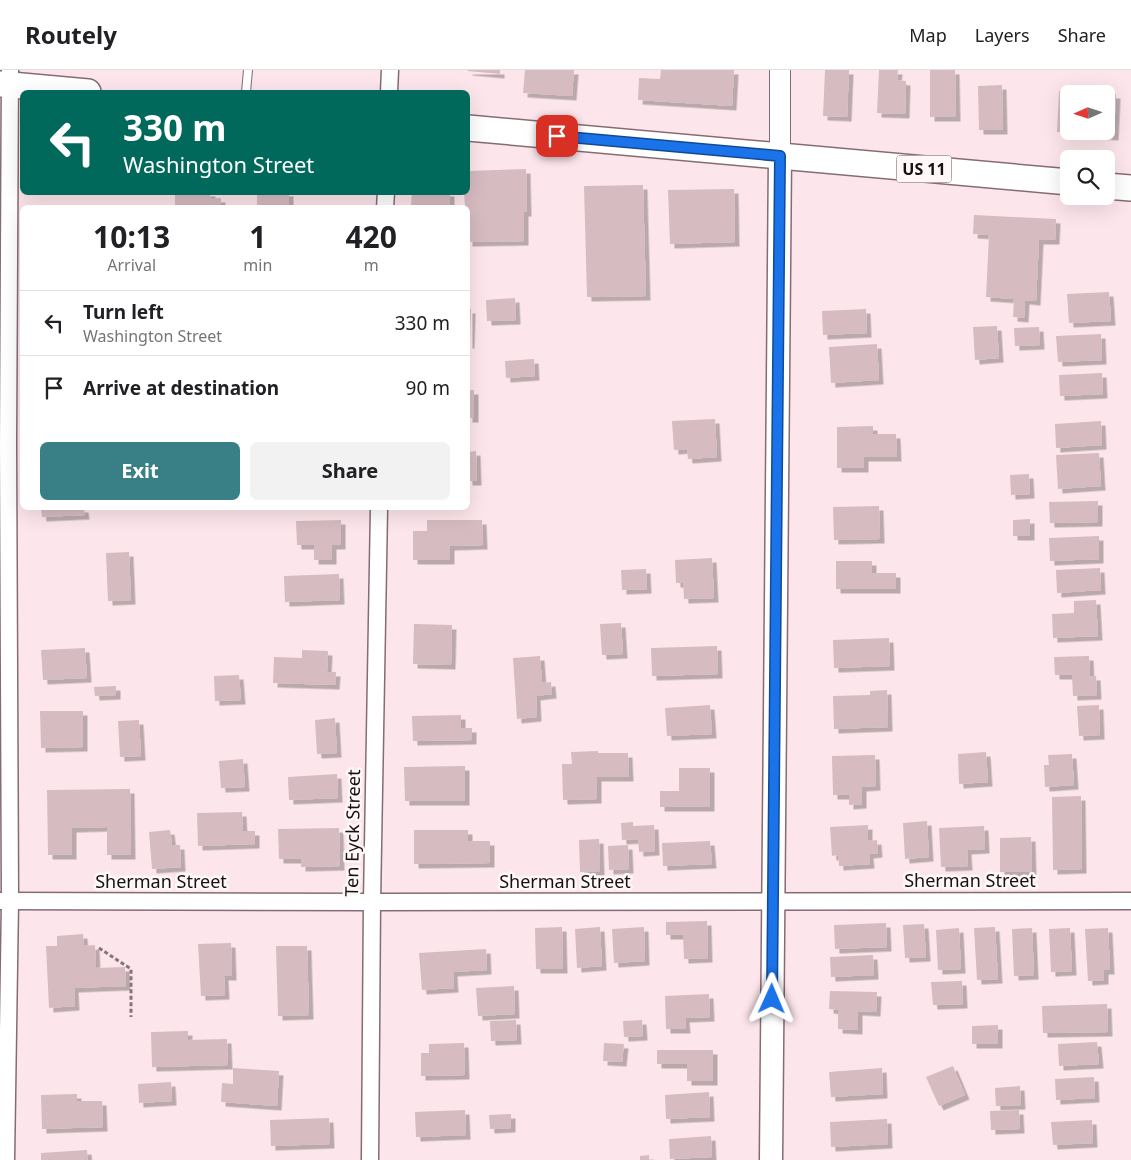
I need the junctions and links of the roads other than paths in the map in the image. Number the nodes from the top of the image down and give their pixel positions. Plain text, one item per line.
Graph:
1 (248, 70) edge
2 (390, 70) edge
3 (780, 70) edge
4 (7, 80) edge
5 (74, 90) edge
6 (246, 90) edge
7 (389, 90) edge
8 (470, 128) edge
9 (780, 156) junction
10 (1060, 181) edge
11 (1115, 187) edge
12 (1131, 188) edge
13 (4, 445) edge
14 (380, 510) edge
15 (5, 901) edge
16 (774, 901) junction
17 (1131, 901) edge
18 (372, 902) junction
19 (6, 1160) edge
20 (370, 1160) edge
21 (771, 1160) edge

1 - 6 lane
2 - 7 street
3 - 9 street
4 - 5 main road
4 - 13 street
8 - 9 main road, US 11
9 - 10 main road, US 11
9 - 16 main road
11 - 12 main road
13 - 15 street
14 - 18 street, Ten Eyck Street
15 - 18 street, Sherman Street
15 - 19 street
16 - 17 street, Sherman Street
16 - 18 street, Sherman Street
16 - 21 main road
18 - 20 street, Ten Eyck Street

